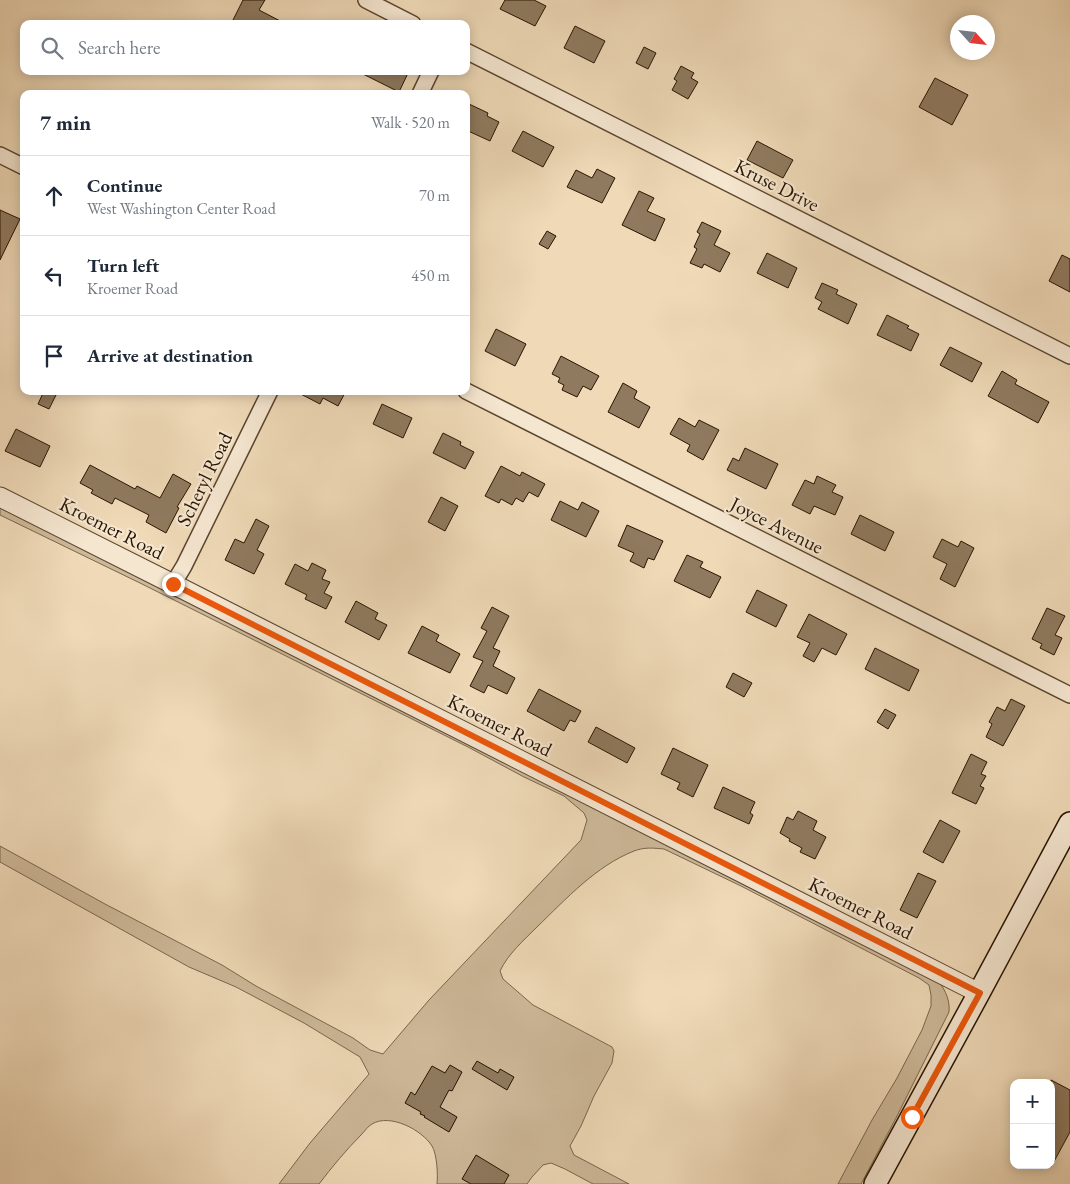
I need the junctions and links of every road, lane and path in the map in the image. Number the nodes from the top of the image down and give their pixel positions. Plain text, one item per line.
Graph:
1 (366, 0) edge
2 (405, 20) edge
3 (470, 52) edge
4 (429, 75) edge
5 (422, 90) edge
6 (0, 155) edge
7 (20, 165) edge
8 (1070, 356) edge
9 (470, 393) edge
10 (268, 395) edge
11 (0, 497) edge
12 (173, 584) junction
13 (1070, 695) edge
14 (1070, 823) edge
15 (980, 993) junction
16 (875, 1184) edge

1 - 2 street
3 - 8 street, Kruse Drive
4 - 5 street
6 - 7 street
9 - 13 street, Joyce Avenue
10 - 12 street, Scheryl Road
11 - 12 street, Kroemer Road
12 - 15 street, Kroemer Road
14 - 15 main road
15 - 16 main road

